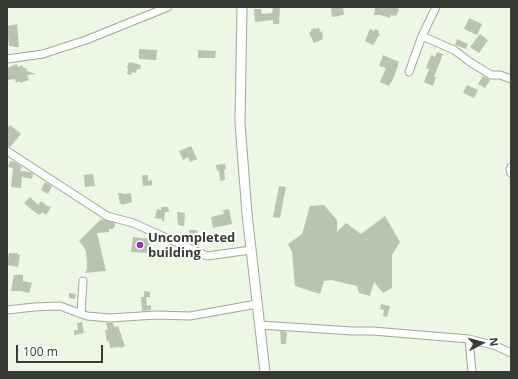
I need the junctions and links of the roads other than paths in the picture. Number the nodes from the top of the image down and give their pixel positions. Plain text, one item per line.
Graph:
1 (168, 7) edge
2 (242, 7) edge
3 (436, 7) edge
4 (422, 36) junction
5 (7, 59) edge
6 (409, 72) dead end
7 (511, 79) edge
8 (7, 151) edge
9 (511, 167) edge
10 (511, 174) edge
11 (251, 250) junction
12 (83, 281) dead end
13 (257, 304) junction
14 (7, 310) edge
15 (80, 314) junction
16 (260, 325) junction
17 (469, 339) junction
18 (511, 353) edge
19 (265, 372) edge
20 (472, 372) edge

1 - 5 street
2 - 11 main road
3 - 4 street
4 - 6 street
4 - 7 street
8 - 11 street
9 - 10 street
11 - 13 main road
12 - 15 street
13 - 15 street
13 - 16 main road
14 - 15 street
16 - 17 street
16 - 19 main road
17 - 18 street
17 - 20 street

